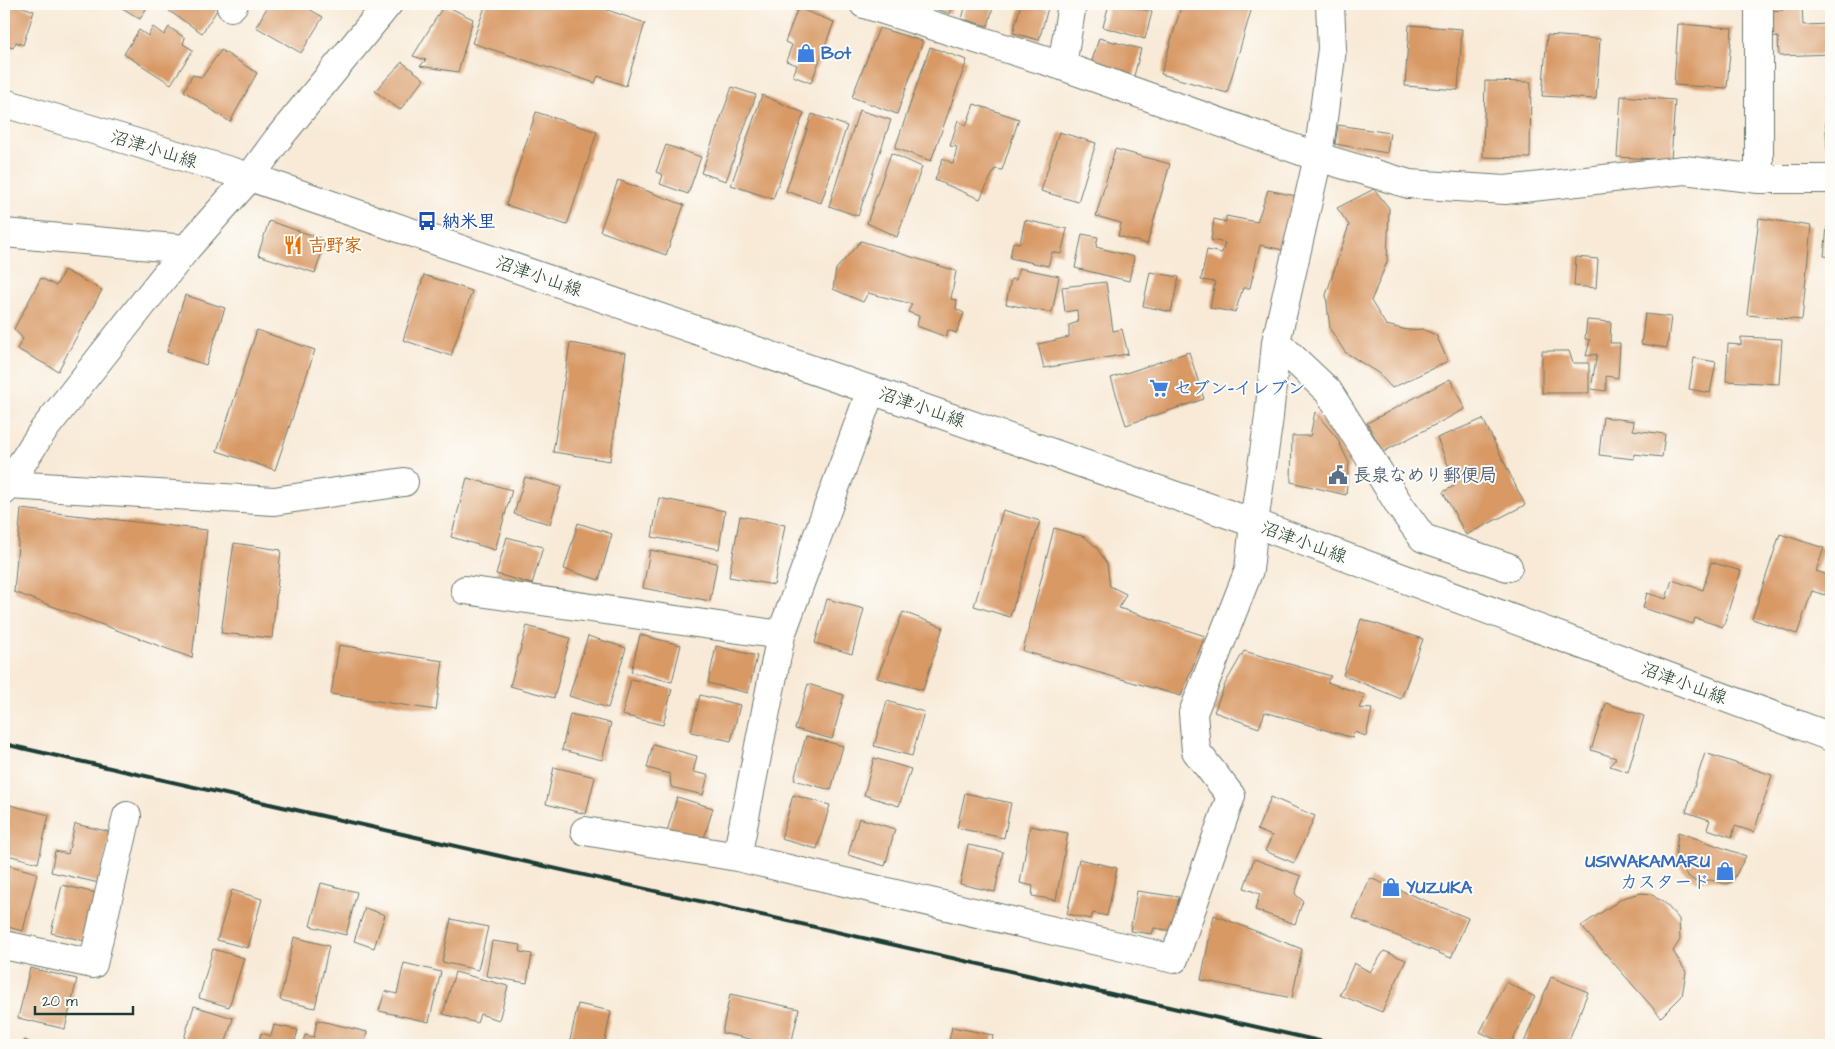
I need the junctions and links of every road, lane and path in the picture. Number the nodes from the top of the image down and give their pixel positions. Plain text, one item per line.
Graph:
1 (388, 4) edge
2 (864, 4) edge
3 (1072, 4) edge
4 (1330, 4) edge
5 (1759, 4) edge
6 (1062, 66) junction
7 (4, 103) edge
8 (1318, 157) junction
9 (250, 177) junction
10 (1759, 179) junction
11 (1831, 179) edge
12 (4, 233) edge
13 (186, 249) junction
14 (1276, 342) junction
15 (871, 390) junction
16 (404, 482) dead end
17 (6, 488) edge
18 (1254, 523) junction
19 (1508, 567) dead end
20 (465, 590) dead end
21 (781, 635) junction
22 (1831, 737) edge
23 (127, 816) dead end
24 (585, 831) dead end
25 (737, 857) junction
26 (4, 945) edge

1 - 9 street
2 - 6 street
3 - 6 street
4 - 8 street
5 - 10 street
6 - 8 street
7 - 9 street, 沼津小山線
8 - 10 street
8 - 14 street
9 - 13 street
9 - 15 street, 沼津小山線
10 - 11 street
12 - 13 street
13 - 17 street
14 - 18 street
14 - 19 street
15 - 18 street, 沼津小山線
15 - 21 street
16 - 17 street
18 - 22 street, 沼津小山線
18 - 25 street
20 - 21 street
21 - 25 street
23 - 26 street
24 - 25 street

